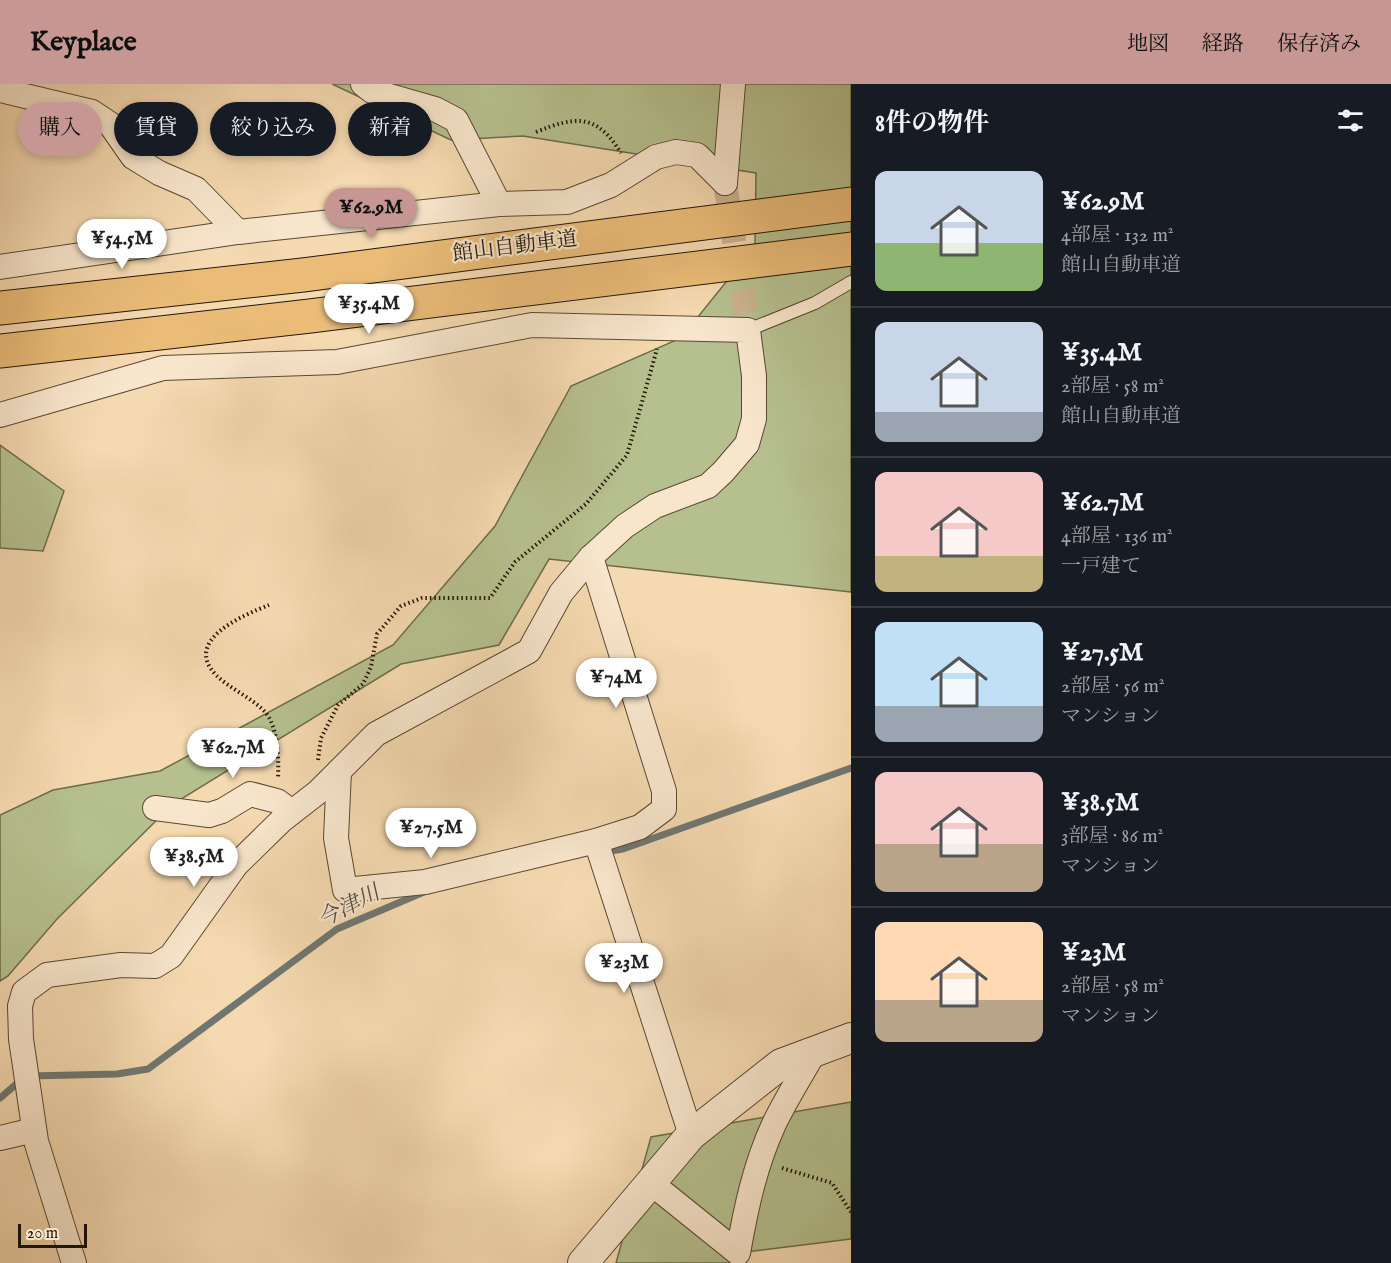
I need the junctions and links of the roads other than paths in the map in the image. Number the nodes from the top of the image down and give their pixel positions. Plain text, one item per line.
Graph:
1 (363, 84) edge
2 (733, 84) edge
3 (0, 90) edge
4 (499, 204) junction
5 (851, 204) edge
6 (238, 232) junction
7 (851, 249) edge
8 (0, 267) edge
9 (851, 282) edge
10 (0, 308) edge
11 (748, 330) junction
12 (0, 351) edge
13 (0, 415) edge
14 (591, 557) junction
15 (339, 771) junction
16 (285, 806) junction
17 (155, 808) dead end
18 (596, 841) junction
19 (851, 1038) edge
20 (814, 1052) junction
21 (34, 1130) junction
22 (691, 1134) junction
23 (0, 1138) edge
24 (651, 1183) junction
25 (74, 1263) edge
26 (583, 1263) edge

1 - 4 street
2 - 4 street
3 - 6 street
4 - 6 street
5 - 10 highway, 館山自動車道
6 - 8 street
7 - 12 highway, 館山自動車道
9 - 11 lane
11 - 13 street
11 - 14 street
14 - 15 street
14 - 18 street
15 - 16 street
15 - 18 street
16 - 17 street
16 - 21 street
18 - 22 street
19 - 20 street
20 - 22 street
20 - 24 street
21 - 23 street
21 - 25 street
22 - 24 street
24 - 26 street

